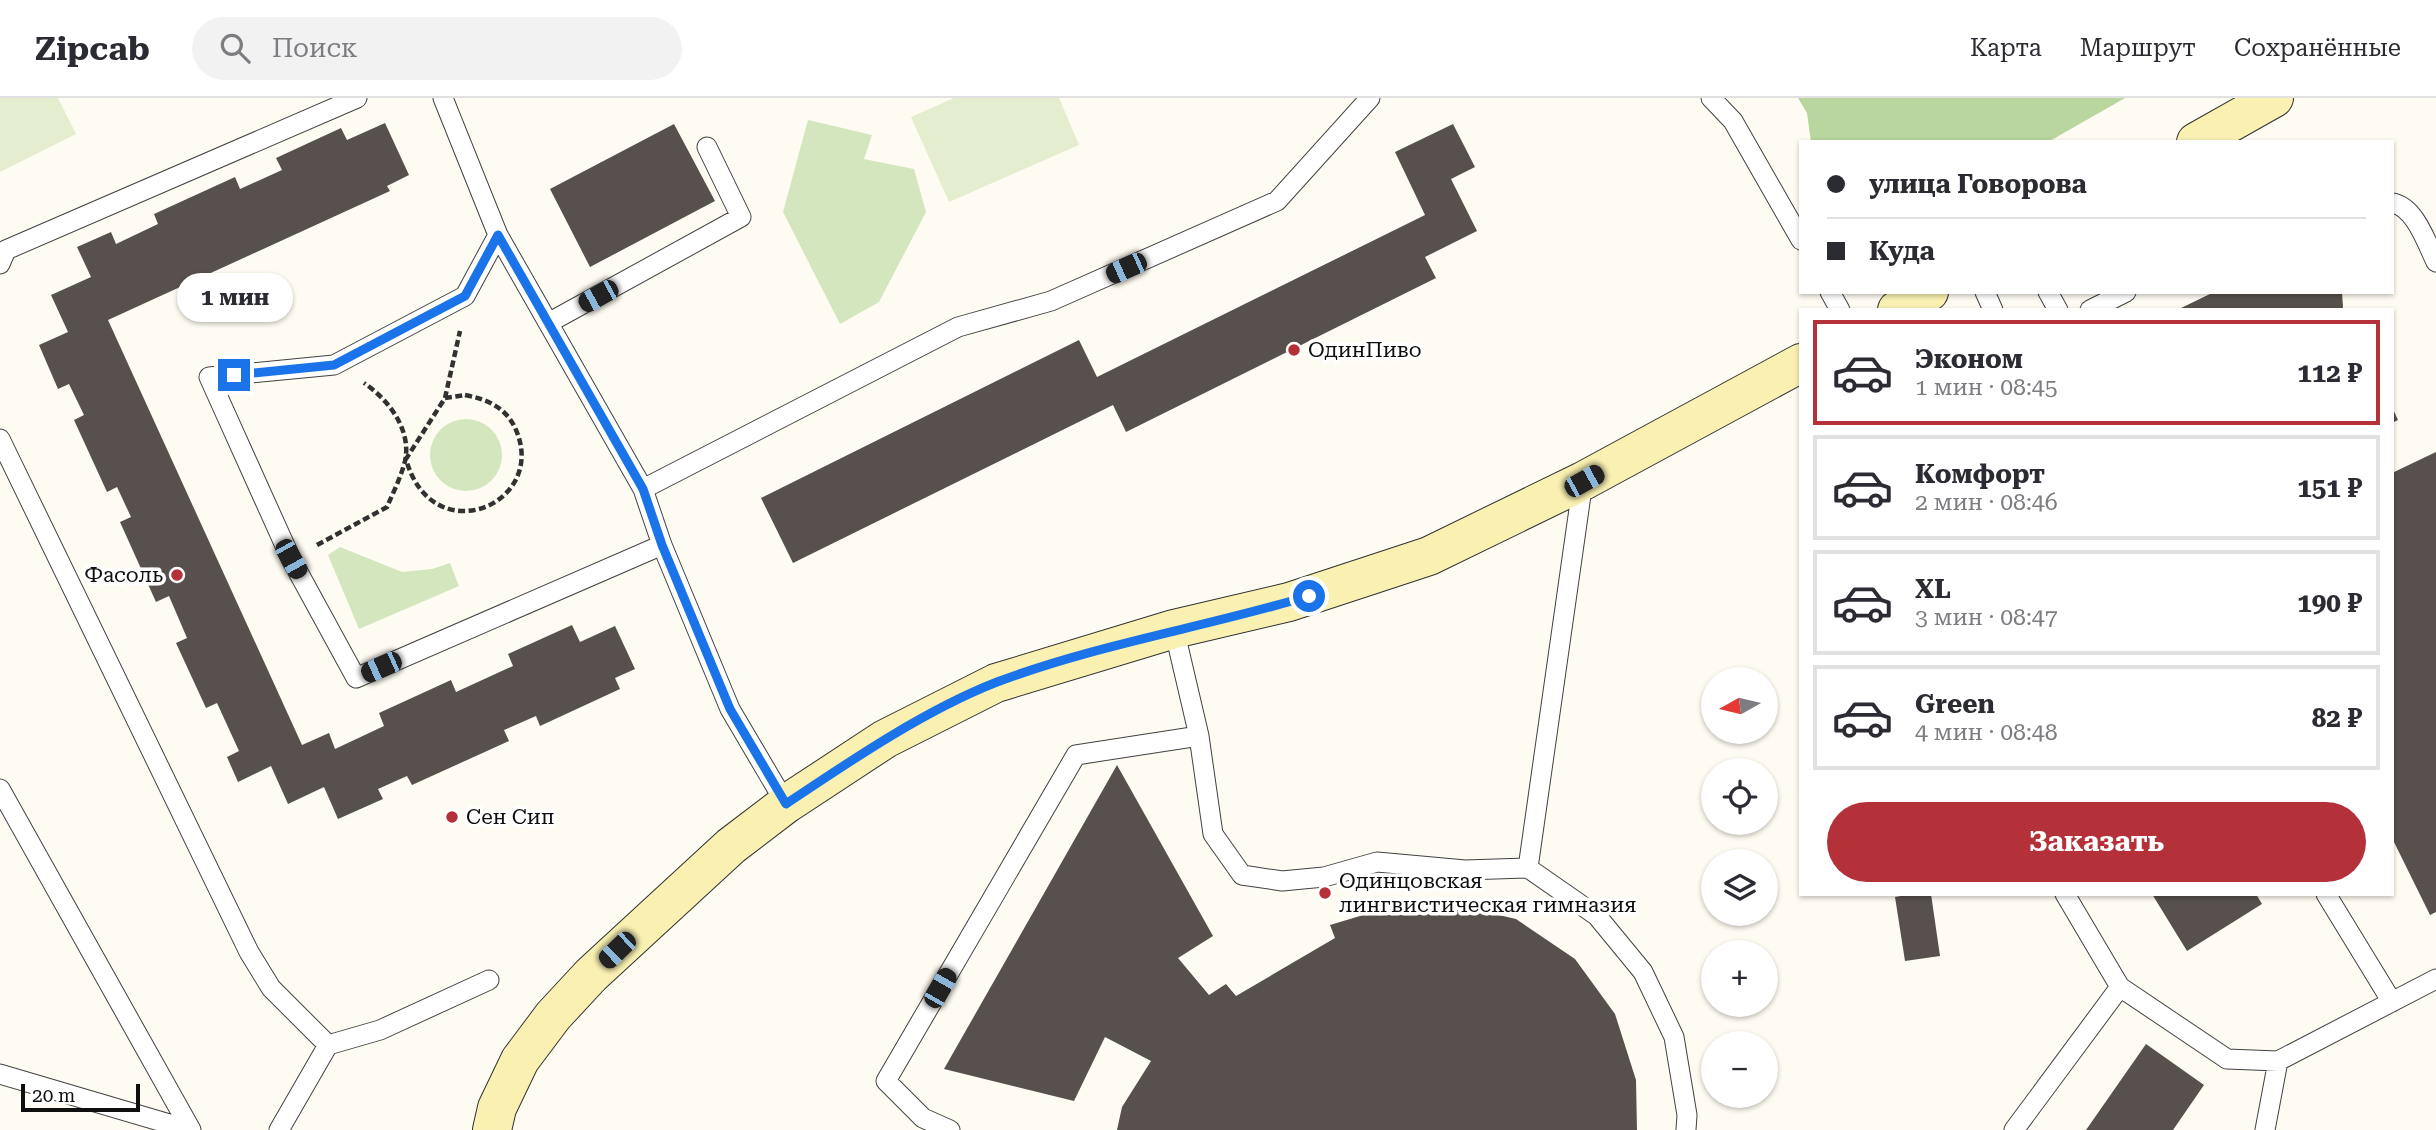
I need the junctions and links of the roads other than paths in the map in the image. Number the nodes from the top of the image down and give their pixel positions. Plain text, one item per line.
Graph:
1 (357, 98) edge
2 (443, 98) edge
3 (1370, 98) edge
4 (1710, 98) edge
5 (2274, 98) edge
6 (2200, 140) edge
7 (707, 147) dead end
8 (2394, 203) edge
9 (498, 235) junction
10 (1799, 236) edge
11 (2436, 262) edge
12 (0, 264) edge
13 (1925, 294) edge
14 (2122, 294) edge
15 (1901, 308) edge
16 (2094, 308) edge
17 (550, 322) junction
18 (1799, 364) edge
19 (0, 439) edge
20 (1584, 481) junction
21 (643, 489) junction
22 (662, 545) junction
23 (1174, 629) junction
24 (1199, 736) junction
25 (0, 789) edge
26 (786, 804) junction
27 (1528, 868) junction
28 (2066, 896) edge
29 (2327, 896) edge
30 (2436, 979) edge
31 (489, 980) dead end
32 (2120, 987) junction
33 (2392, 1002) junction
34 (328, 1045) junction
35 (2278, 1061) junction
36 (0, 1074) edge
37 (191, 1130) edge
38 (279, 1130) edge
39 (492, 1130) edge
40 (950, 1130) edge
41 (1686, 1130) edge
42 (2014, 1130) edge
43 (2264, 1130) edge

1 - 12 lane
2 - 9 lane
3 - 21 lane
4 - 10 lane
5 - 6 main road
7 - 17 lane
8 - 11 lane
9 - 17 lane
9 - 22 lane
13 - 15 main road
14 - 16 lane
17 - 21 lane
18 - 20 main road
19 - 34 lane
20 - 23 main road
20 - 27 lane
21 - 22 lane
22 - 26 lane
23 - 24 lane
23 - 26 main road
24 - 27 lane
24 - 40 lane
25 - 37 lane
26 - 39 main road
27 - 41 lane
28 - 32 lane
29 - 33 lane
30 - 33 lane
31 - 34 lane
32 - 35 lane
32 - 42 lane
33 - 35 lane
34 - 38 lane
35 - 43 lane
36 - 37 lane

